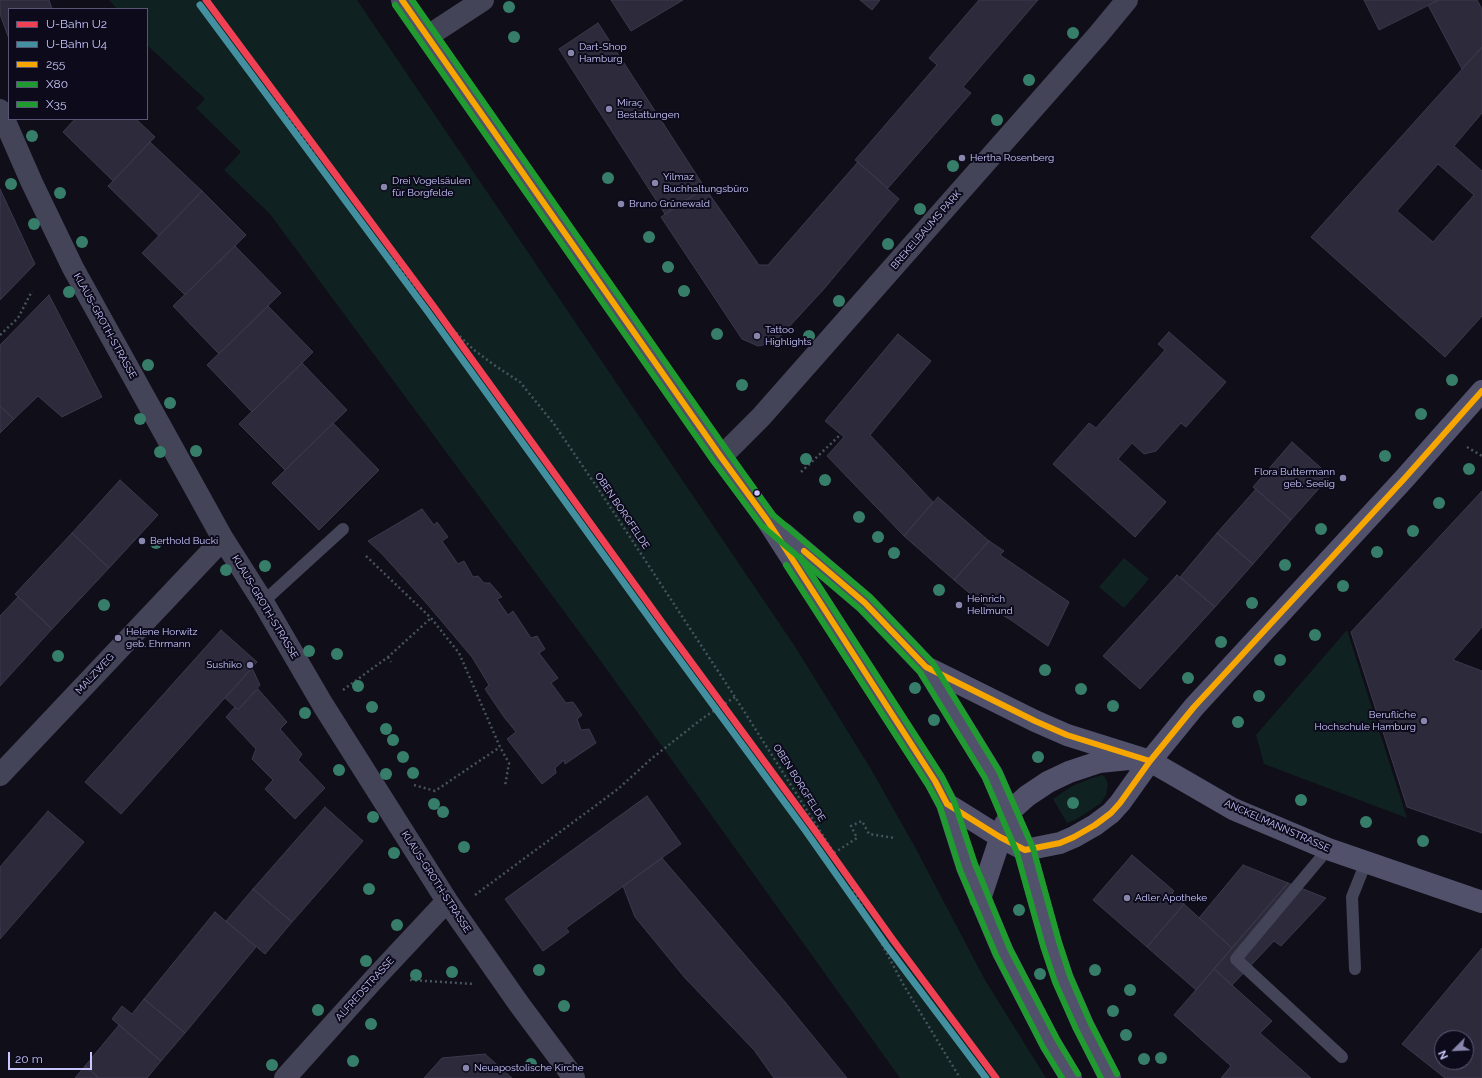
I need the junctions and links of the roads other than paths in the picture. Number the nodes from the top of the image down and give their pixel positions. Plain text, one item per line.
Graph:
1 (402, 0) edge
2 (483, 0) edge
3 (1127, 0) edge
4 (428, 36) junction
5 (0, 110) edge
6 (1479, 398) edge
7 (721, 457) junction
8 (767, 520) junction
9 (343, 529) dead end
10 (223, 539) junction
11 (263, 602) junction
12 (926, 668) junction
13 (1150, 761) junction
14 (0, 775) edge
15 (947, 804) junction
16 (1008, 813) junction
17 (1000, 837) junction
18 (1328, 849) junction
19 (1025, 850) junction
20 (1366, 862) junction
21 (980, 899) junction
22 (1482, 902) edge
23 (450, 906) junction
24 (1355, 969) dead end
25 (1342, 1057) dead end
26 (286, 1078) edge
27 (574, 1078) edge
28 (1071, 1078) edge
29 (1110, 1078) edge

1 - 4 main road
2 - 4 street
3 - 7 street, BREKELBAUMS PARK
4 - 7 main road
5 - 10 street, KLAUS-GROTH-STRASSE
6 - 13 main road
7 - 8 main road
8 - 12 main road
8 - 15 main road
9 - 11 lane
10 - 11 street, KLAUS-GROTH-STRASSE
10 - 14 street, MALZWEG
11 - 23 street, KLAUS-GROTH-STRASSE
12 - 13 main road, ANCKELMANNSTRASSE
12 - 16 main road
13 - 16 main road
13 - 18 main road, ANCKELMANNSTRASSE
13 - 19 main road
15 - 17 main road
15 - 21 main road
16 - 17 main road
16 - 19 main road
17 - 19 main road
17 - 21 main road
18 - 20 main road, ANCKELMANNSTRASSE
18 - 25 lane
19 - 29 main road
20 - 22 main road, ANCKELMANNSTRASSE
20 - 24 lane
21 - 28 main road
23 - 26 street, ALFREDSTRASSE
23 - 27 street, KLAUS-GROTH-STRASSE

